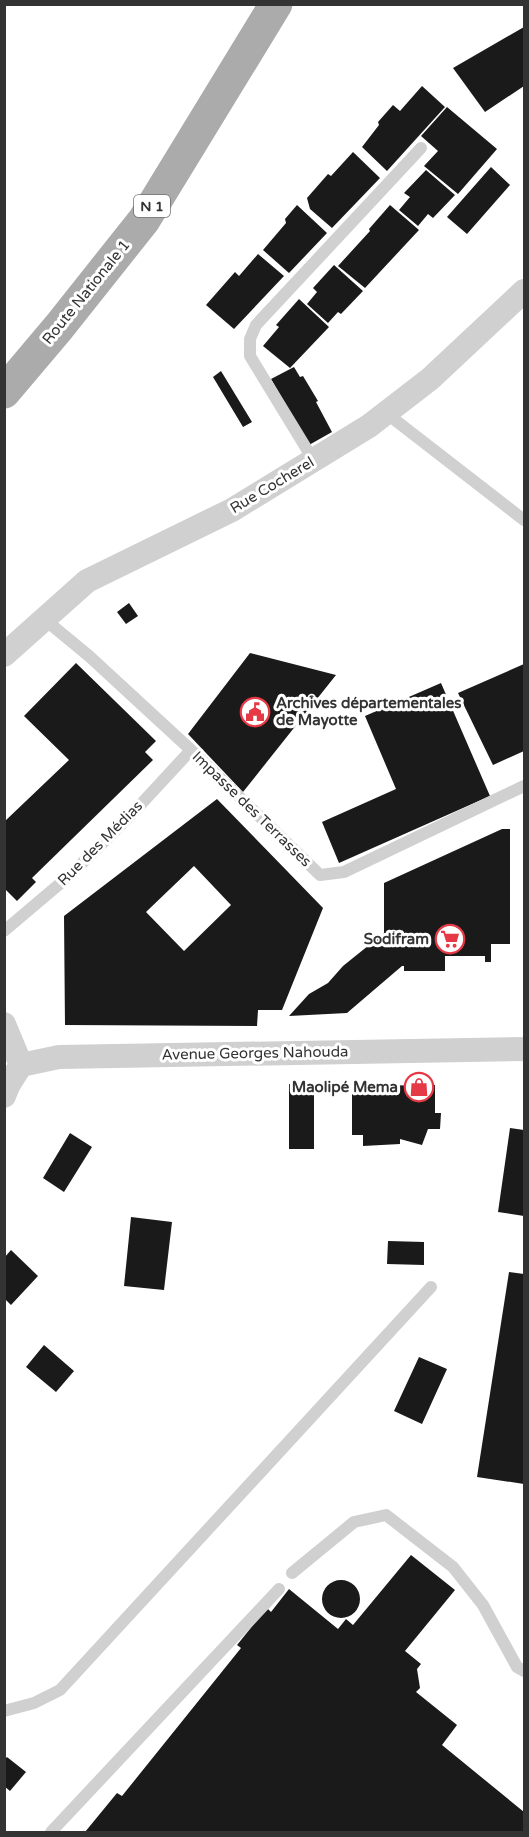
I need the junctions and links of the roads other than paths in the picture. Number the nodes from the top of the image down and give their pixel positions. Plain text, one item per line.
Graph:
1 (276, 4) edge
2 (421, 148) dead end
3 (525, 291) edge
4 (4, 392) edge
5 (386, 413) junction
6 (314, 461) junction
7 (525, 520) edge
8 (43, 618) junction
9 (4, 655) edge
10 (191, 750) junction
11 (525, 786) edge
12 (4, 932) edge
13 (4, 1024) edge
14 (525, 1049) edge
15 (21, 1065) junction
16 (4, 1096) edge
17 (431, 1287) dead end
18 (292, 1573) dead end
19 (279, 1589) dead end
20 (525, 1671) edge
21 (4, 1710) edge
22 (51, 1833) edge

1 - 4 main road, Route Nationale 1 / N 1
2 - 6 lane
3 - 5 street, Rue Cocherel
5 - 6 street, Rue Cocherel
5 - 7 lane
6 - 8 street, Rue Cocherel
8 - 9 street, Rue Cocherel
8 - 10 lane, Impasse des Terrasses
10 - 11 lane, Impasse des Terrasses
10 - 12 lane, Rue des Médias
13 - 15 street
14 - 15 street, Avenue Georges Nahouda
15 - 16 street
17 - 21 lane
18 - 20 lane
19 - 22 lane

